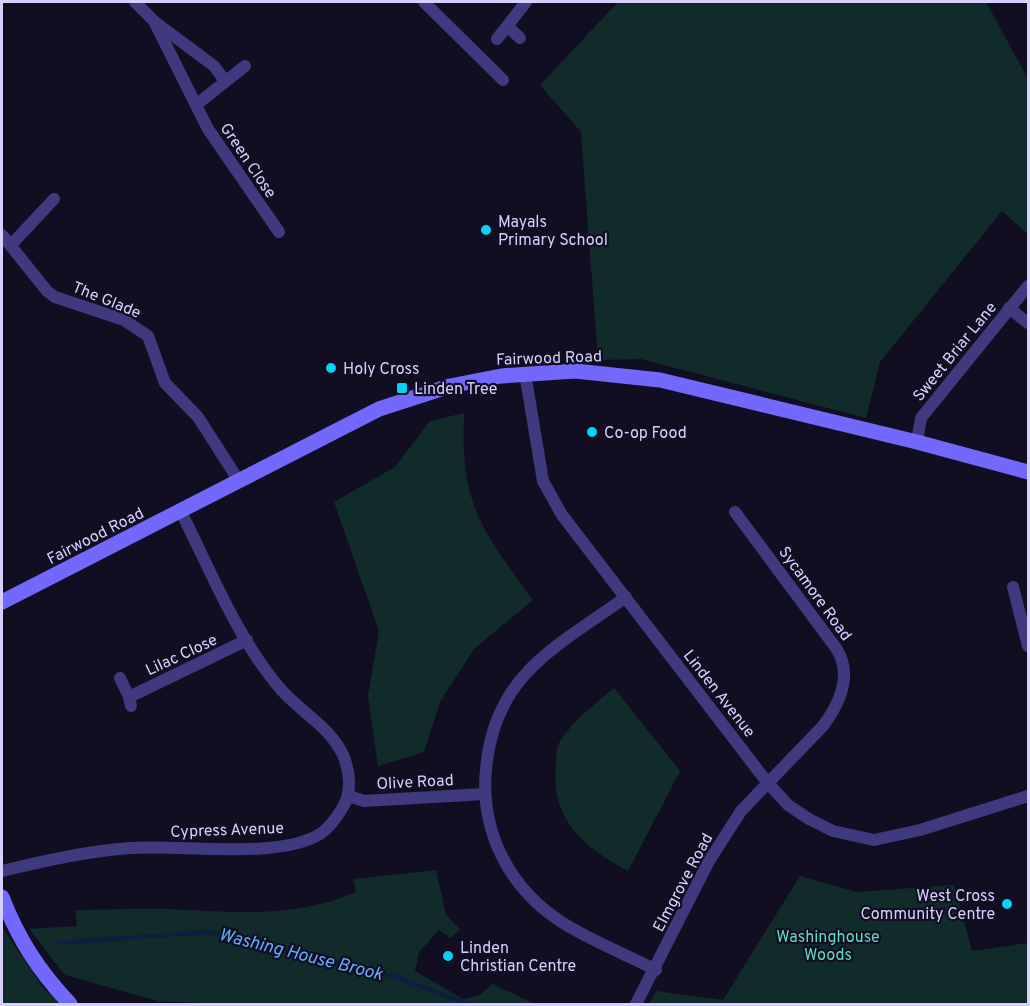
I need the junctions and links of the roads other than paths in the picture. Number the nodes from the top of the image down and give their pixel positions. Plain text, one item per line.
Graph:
1 (135, 2) edge
2 (424, 2) edge
3 (526, 2) edge
4 (154, 21) junction
5 (508, 27) junction
6 (520, 38) dead end
7 (497, 39) dead end
8 (245, 66) dead end
9 (503, 80) dead end
10 (225, 81) junction
11 (196, 105) junction
12 (54, 199) dead end
13 (279, 232) dead end
14 (2, 235) edge
15 (12, 245) junction
16 (1029, 286) edge
17 (1009, 308) junction
18 (1029, 323) edge
19 (525, 373) junction
20 (917, 442) junction
21 (1029, 472) edge
22 (239, 482) junction
23 (181, 512) junction
24 (735, 512) dead end
25 (1013, 587) dead end
26 (626, 597) junction
27 (2, 602) edge
28 (247, 640) junction
29 (1029, 646) edge
30 (120, 678) dead end
31 (767, 782) junction
32 (484, 794) junction
33 (349, 796) junction
34 (1029, 796) edge
35 (2, 871) edge
36 (2, 897) edge
37 (656, 970) junction
38 (70, 1005) edge
39 (636, 1005) edge

1 - 4 street, Green Close
2 - 9 street
3 - 5 street
4 - 10 street, Green Close
4 - 11 street, Green Close
5 - 6 street
5 - 7 street
8 - 10 street
10 - 11 street
11 - 13 street, Green Close
12 - 15 street
14 - 15 street, The Glade
15 - 22 street, The Glade
16 - 17 street, Sweet Briar Lane
17 - 18 street
17 - 20 street, Sweet Briar Lane
19 - 20 street, Fairwood Road
19 - 22 street, Fairwood Road
19 - 26 street, Linden Avenue
20 - 21 street, Fairwood Road
22 - 23 street, Fairwood Road
23 - 27 street, Fairwood Road
23 - 28 street
24 - 31 street, Sycamore Road
25 - 29 street
26 - 31 street, Linden Avenue
26 - 32 street
28 - 30 street, Lilac Close
28 - 33 street
31 - 34 street, Linden Avenue
31 - 37 street, Elmgrove Road
32 - 33 street, Olive Road
32 - 37 street
33 - 35 street, Cypress Avenue
36 - 38 street
37 - 39 street, Elmgrove Road

